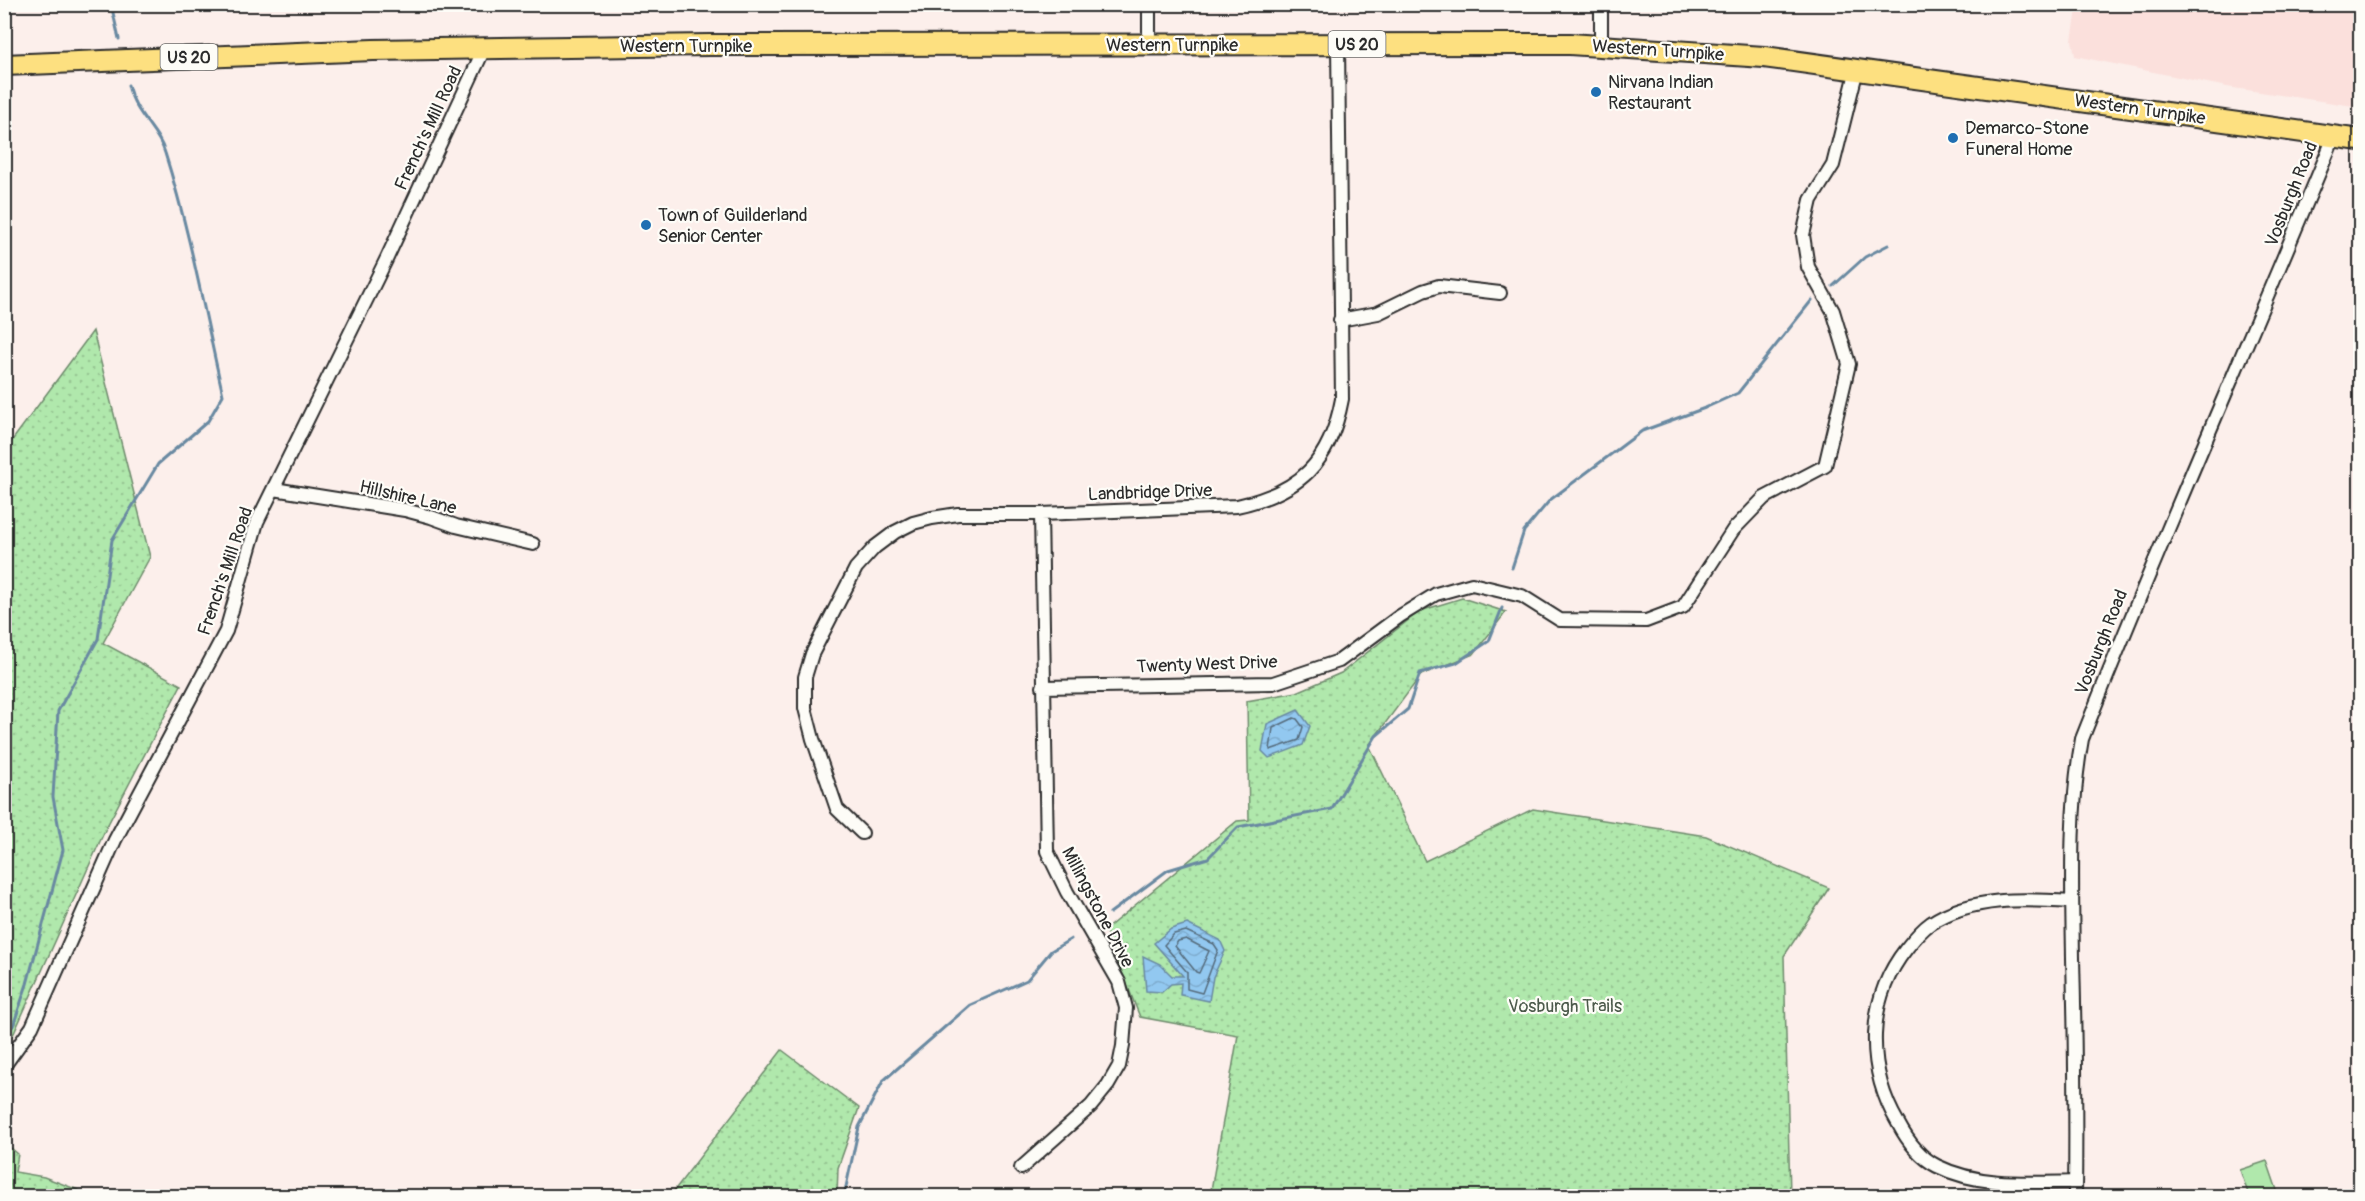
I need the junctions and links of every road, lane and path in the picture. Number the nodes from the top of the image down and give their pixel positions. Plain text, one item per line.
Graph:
1 (1149, 4) edge
2 (1601, 4) edge
3 (1149, 45) junction
4 (1338, 45) junction
5 (1601, 46) junction
6 (484, 49) junction
7 (4, 65) edge
8 (1857, 69) junction
9 (2334, 137) junction
10 (2361, 140) edge
11 (1500, 293) dead end
12 (1340, 320) junction
13 (274, 489) junction
14 (1041, 514) junction
15 (533, 544) dead end
16 (1043, 687) junction
17 (862, 833) dead end
18 (2072, 902) junction
19 (4, 1066) edge
20 (1021, 1168) dead end
21 (2075, 1182) junction
22 (2075, 1197) edge

1 - 3 street
2 - 5 street
3 - 4 main road, Western Turnpike / US 20
3 - 6 main road, Western Turnpike / US 20
4 - 5 main road, Western Turnpike / US 20
4 - 12 street, Landbridge Drive
5 - 8 main road, Western Turnpike / US 20
6 - 7 main road, Western Turnpike / US 20
6 - 13 street, French's Mill Road
8 - 9 main road, Western Turnpike / US 20
8 - 16 street, Twenty West Drive
9 - 10 main road, US 20
9 - 18 street, Vosburgh Road
11 - 12 street
12 - 14 street, Landbridge Drive
13 - 15 street, Hillshire Lane
13 - 19 street, French's Mill Road
14 - 16 street, Millingstone Drive
14 - 17 street, Landbridge Drive
16 - 20 street, Millingstone Drive
18 - 21 street, Vosburgh Road
18 - 21 street
21 - 22 street, Vosburgh Road

